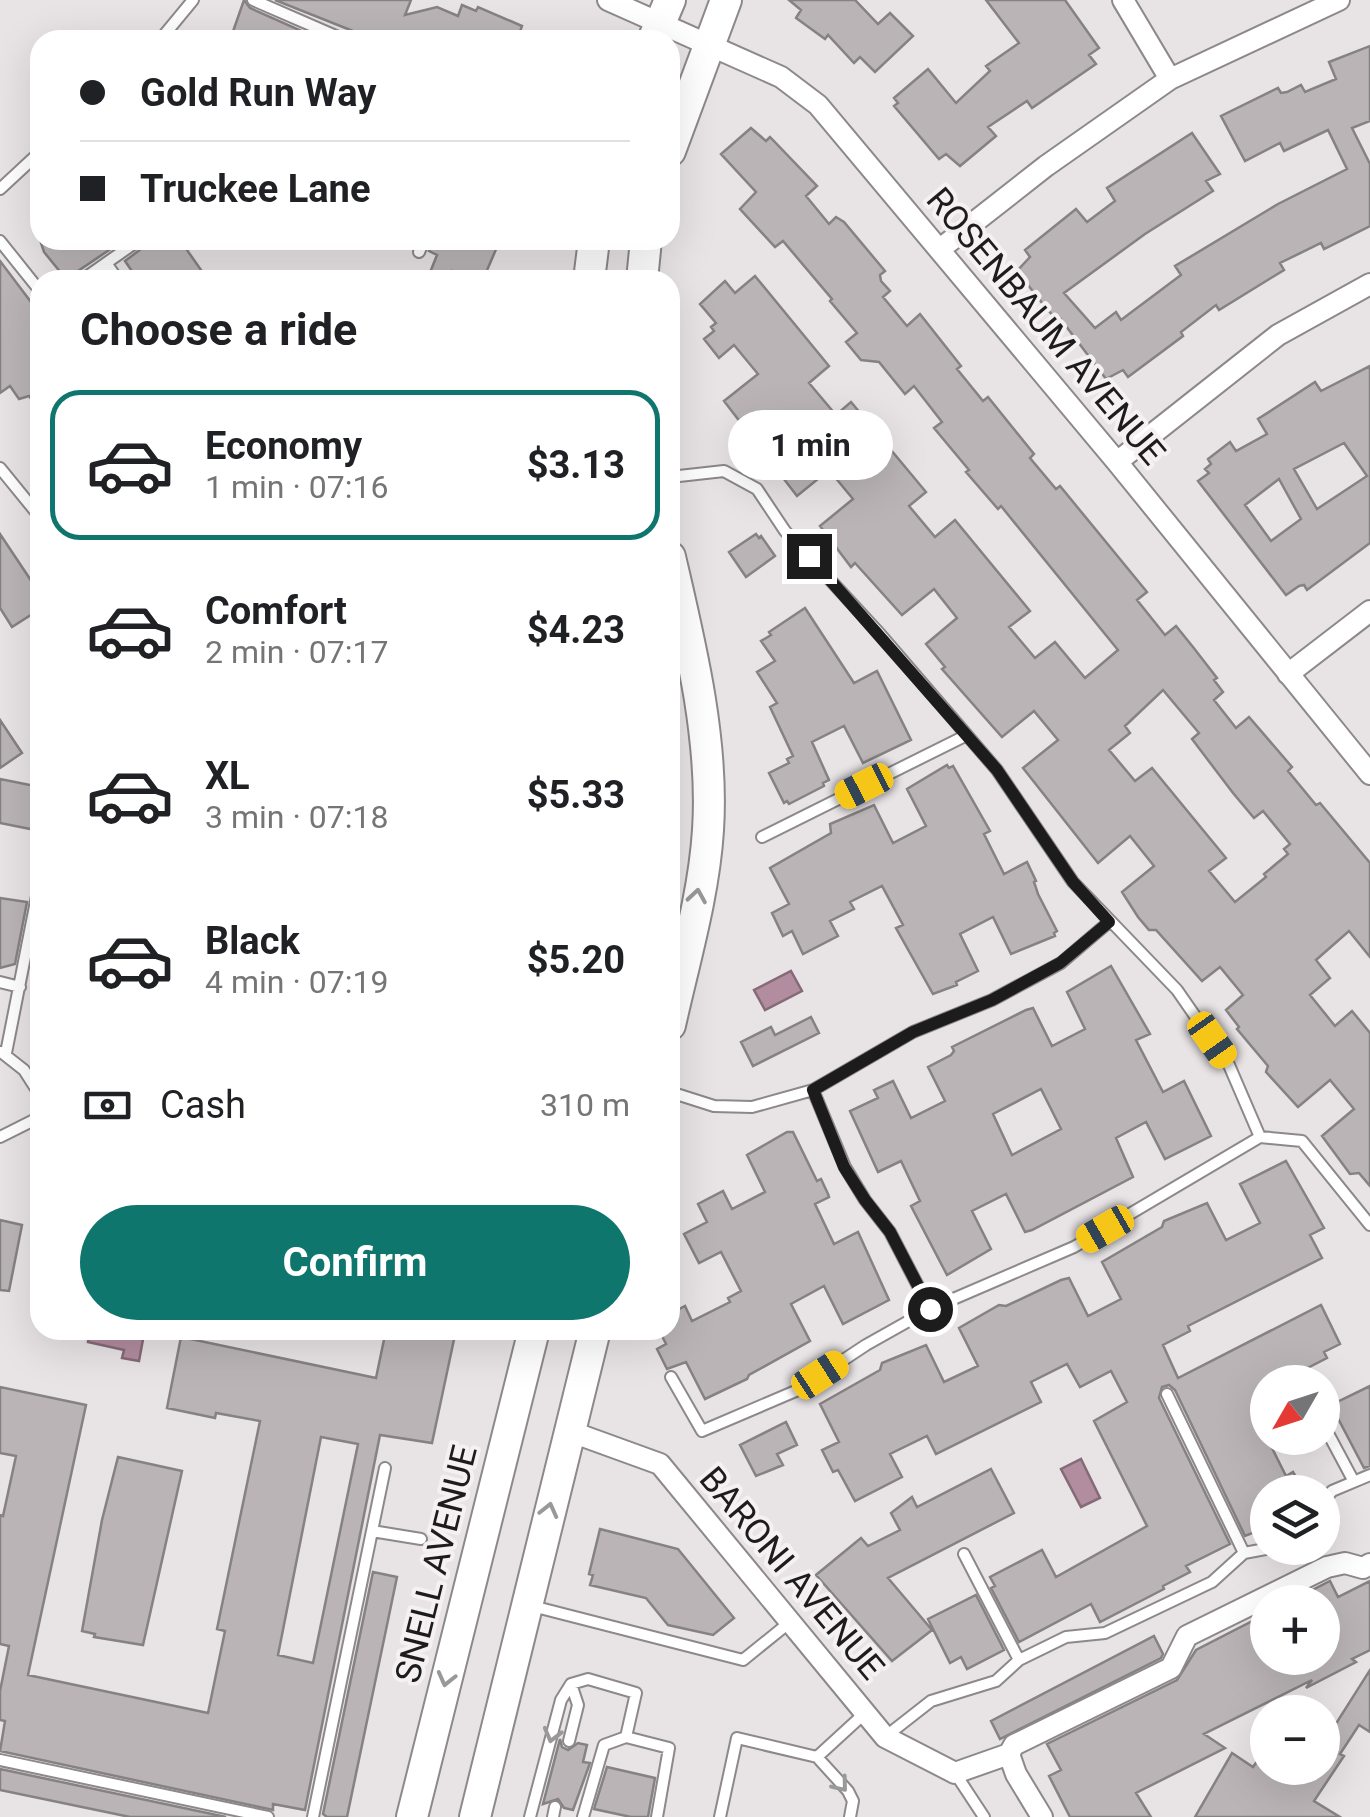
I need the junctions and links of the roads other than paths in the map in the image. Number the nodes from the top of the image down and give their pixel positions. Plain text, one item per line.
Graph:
1 (193, 0) edge
2 (253, 0) edge
3 (608, 0) edge
4 (726, 0) edge
5 (1123, 0) edge
6 (1339, 0) edge
7 (661, 21) edge
8 (168, 30) edge
9 (310, 30) edge
10 (680, 30) edge
11 (708, 44) junction
12 (1170, 79) junction
13 (680, 123) edge
14 (30, 161) edge
15 (0, 189) edge
16 (0, 241) edge
17 (940, 248) junction
18 (125, 250) edge
19 (106, 263) junction
20 (96, 270) edge
21 (111, 270) edge
22 (30, 278) edge
23 (1370, 284) edge
24 (1117, 462) junction
25 (0, 468) edge
26 (680, 476) edge
27 (30, 506) edge
28 (680, 606) edge
29 (1370, 611) edge
30 (1288, 674) junction
31 (967, 735) junction
32 (1370, 774) edge
33 (762, 836) dead end
34 (1109, 922) junction
35 (30, 936) edge
36 (680, 980) edge
37 (0, 982) edge
38 (20, 986) junction
39 (3, 1053) edge
40 (30, 1079) edge
41 (813, 1090) junction
42 (680, 1095) edge
43 (30, 1122) edge
44 (0, 1137) edge
45 (1260, 1138) junction
46 (1370, 1225) edge
47 (930, 1309) junction
48 (531, 1340) edge
49 (592, 1340) edge
50 (671, 1376) dead end
51 (1167, 1394) dead end
52 (569, 1431) junction
53 (1340, 1455) edge
54 (386, 1468) dead end
55 (1370, 1475) edge
56 (1353, 1480) junction
57 (1340, 1487) edge
58 (372, 1531) junction
59 (421, 1540) dead end
60 (1250, 1552) edge
61 (1244, 1553) junction
62 (964, 1554) dead end
63 (1370, 1564) edge
64 (526, 1604) junction
65 (792, 1621) junction
66 (1020, 1660) junction
67 (571, 1684) junction
68 (866, 1713) junction
69 (885, 1737) junction
70 (626, 1738) junction
71 (569, 1741) dead end
72 (1010, 1754) junction
73 (817, 1757) junction
74 (0, 1760) edge
75 (955, 1774) junction
76 (268, 1817) edge
77 (312, 1817) edge
78 (412, 1817) edge
79 (475, 1817) edge
80 (530, 1817) edge
81 (582, 1817) edge
82 (657, 1817) edge
83 (720, 1817) edge
84 (850, 1817) edge
85 (984, 1817) edge
86 (1042, 1817) edge

1 - 8 lane
2 - 9 lane
3 - 7 street, ROSENBAUM AVENUE
4 - 11 main road
5 - 12 street
6 - 12 street
10 - 11 street, ROSENBAUM AVENUE
11 - 13 main road
11 - 17 street, ROSENBAUM AVENUE
12 - 17 street
14 - 15 lane
16 - 22 lane
17 - 24 street, ROSENBAUM AVENUE
18 - 19 lane
19 - 20 lane
19 - 21 lane
23 - 24 street
24 - 30 street, ROSENBAUM AVENUE
25 - 27 lane
26 - 31 lane
36 -> 28 main road
29 - 30 street
30 - 32 street, ROSENBAUM AVENUE
31 - 33 lane
31 - 34 lane
34 - 41 lane
34 - 45 lane
35 - 38 lane
37 - 38 lane
38 - 39 lane
39 - 40 lane
41 - 42 lane
41 - 47 lane
43 - 44 lane
45 - 46 lane
45 - 47 lane
47 - 50 lane
48 -> 78 main road, SNELL AVENUE
49 - 52 main road
51 - 61 lane
64 -> 52 main road
52 - 65 street, BARONI AVENUE
53 - 56 lane
54 - 58 lane
55 - 56 lane
56 - 57 lane
58 - 59 lane
58 - 77 lane
60 - 61 lane
61 - 66 lane
62 - 66 lane
63 - 72 street
64 - 65 lane
64 - 79 main road
65 - 68 street, BARONI AVENUE
66 - 69 lane
67 - 70 lane
67 - 71 lane
67 -> 80 lane
68 - 69 street, BARONI AVENUE
68 - 73 lane
69 - 75 street, BARONI AVENUE
70 - 81 lane
70 - 82 lane
72 - 75 street
72 - 86 street
73 - 83 lane
73 -> 84 lane
74 - 76 lane
75 - 85 lane

